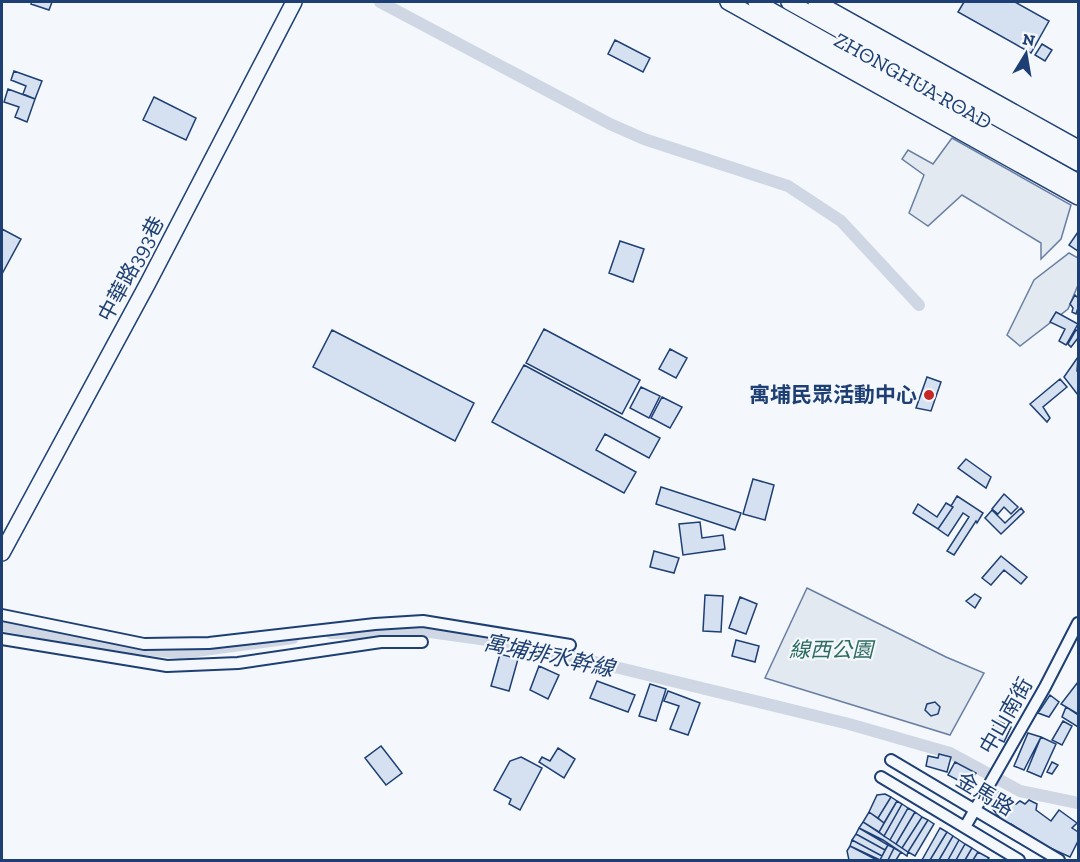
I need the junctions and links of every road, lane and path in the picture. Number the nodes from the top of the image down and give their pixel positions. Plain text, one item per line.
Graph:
1 (294, 2) edge
2 (728, 2) edge
3 (756, 2) edge
4 (789, 2) edge
5 (816, 2) edge
6 (1078, 148) edge
7 (1078, 164) edge
8 (1078, 182) edge
9 (1078, 196) edge
10 (2, 553) edge
11 (2, 615) edge
12 (1078, 623) edge
13 (2, 639) edge
14 (422, 642) dead end
15 (570, 645) dead end
16 (891, 760) dead end
17 (881, 777) dead end
18 (975, 810) junction
19 (964, 827) junction
20 (1019, 861) edge
21 (1059, 861) edge

1 - 10 main road, 中華路393巷
2 - 9 main road, ZHONGHUA ROAD
3 - 8 main road, ZHONGHUA ROAD
4 - 7 main road, ZHONGHUA ROAD
5 - 6 main road, ZHONGHUA ROAD
11 - 15 street
12 - 18 street, 中山南街
13 - 14 street
16 - 18 street, 金馬路
17 - 19 street, 金馬路
18 - 19 street, 中山南街
18 - 21 street, 金馬路
19 - 20 street, 金馬路

